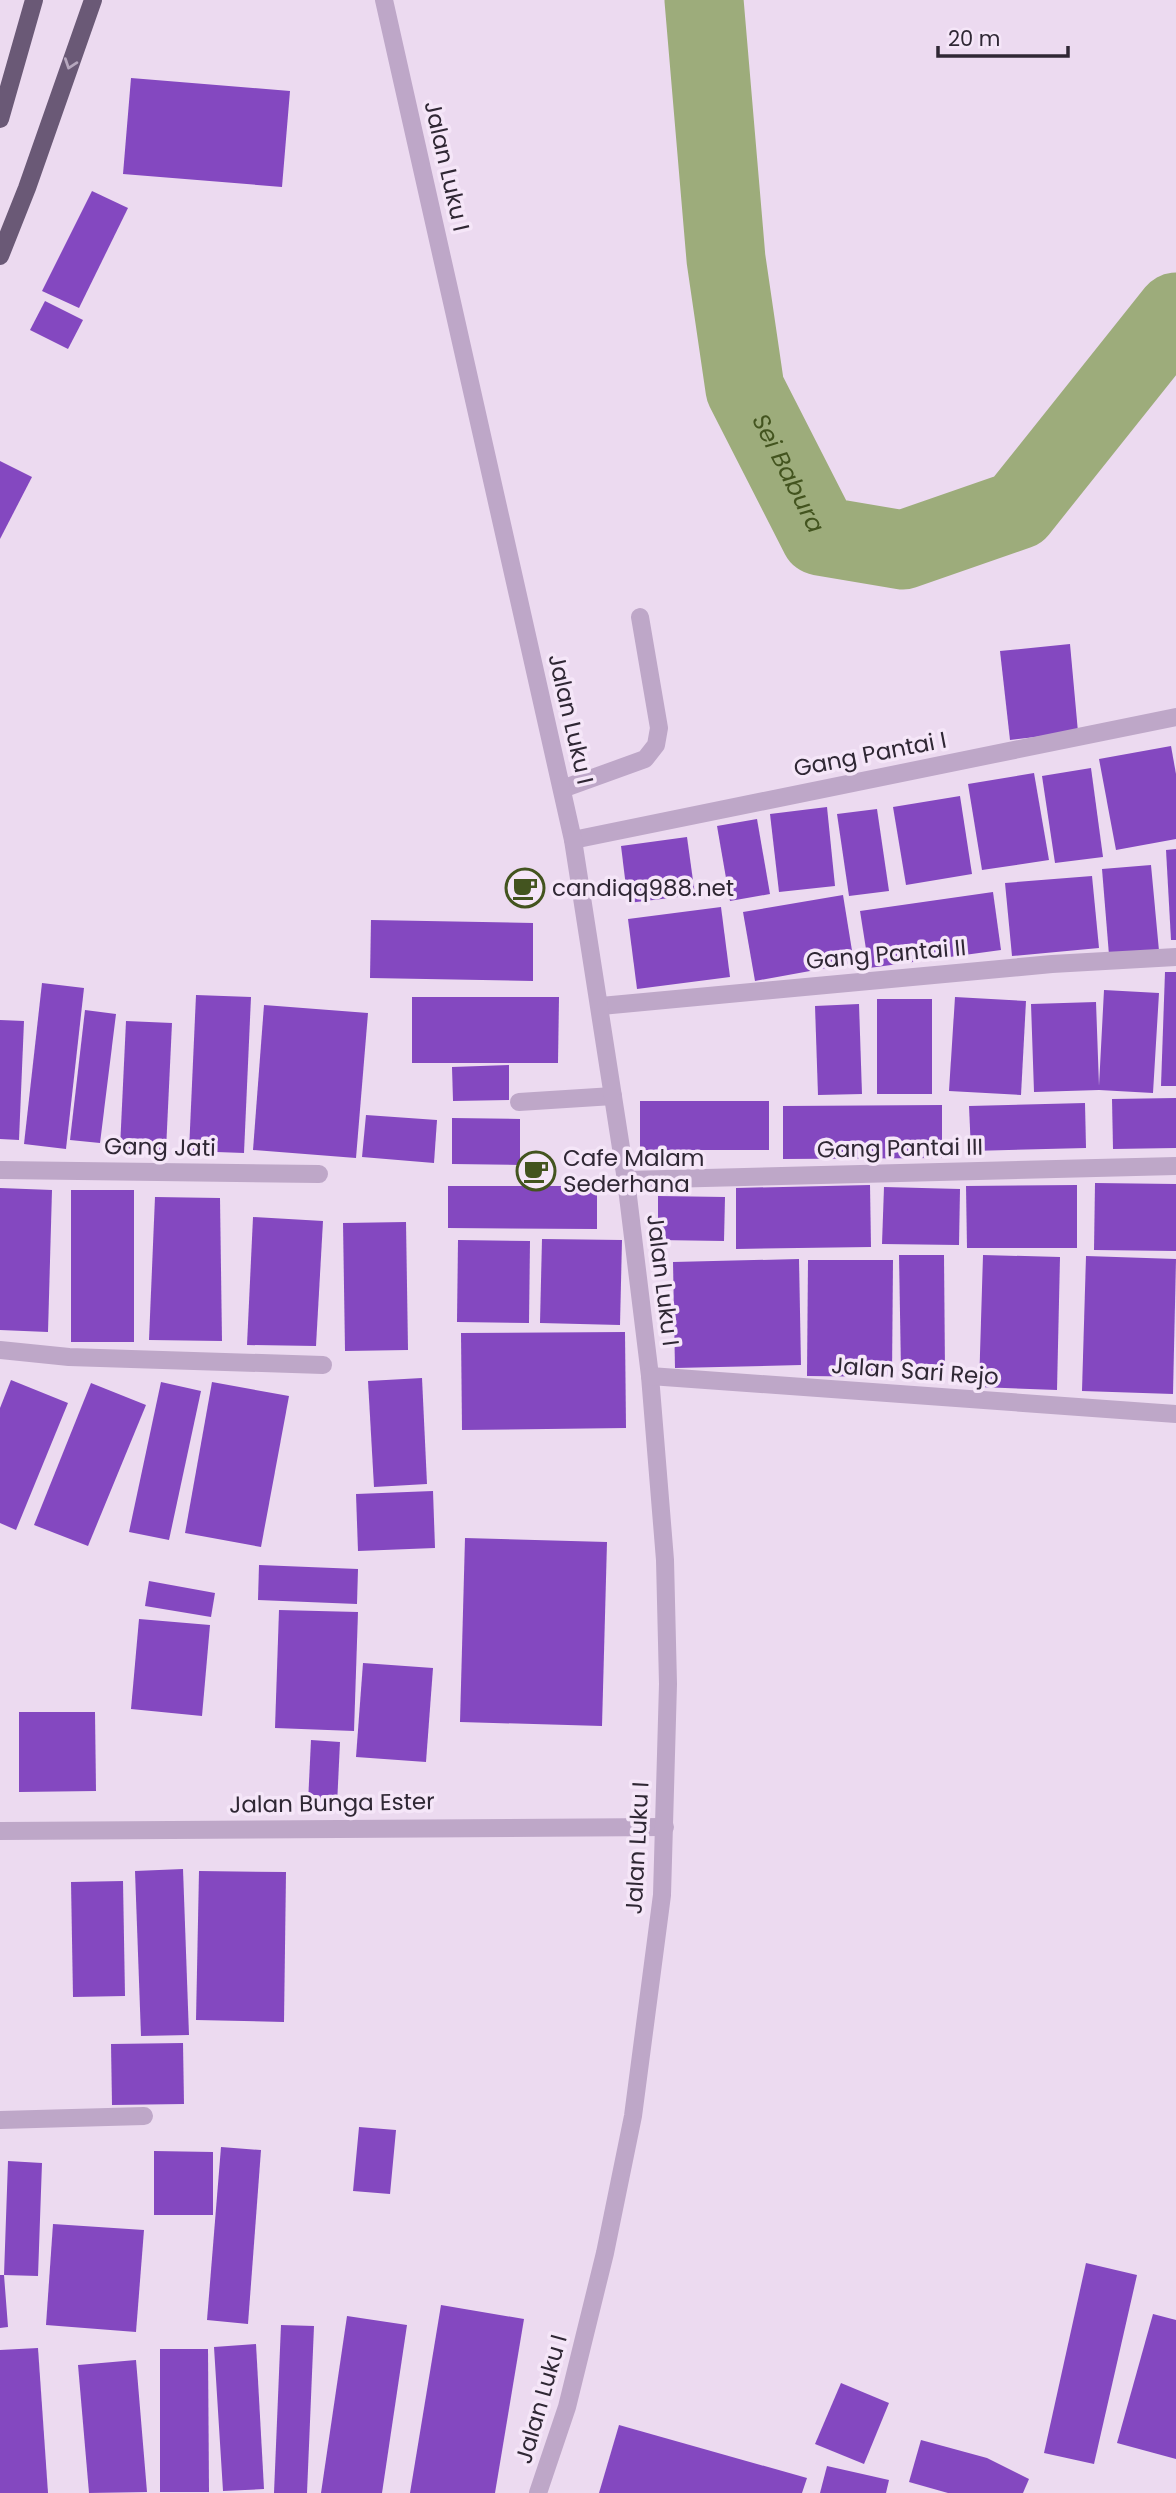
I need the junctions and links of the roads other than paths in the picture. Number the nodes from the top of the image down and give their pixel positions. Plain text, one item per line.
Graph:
1 (34, 0) edge
2 (93, 0) edge
3 (384, 0) edge
4 (1, 114) edge
5 (0, 256) edge
6 (640, 617) dead end
7 (1176, 717) edge
8 (562, 789) junction
9 (573, 839) junction
10 (1176, 957) edge
11 (601, 1006) junction
12 (613, 1096) junction
13 (519, 1102) dead end
14 (1176, 1166) edge
15 (0, 1170) edge
16 (319, 1174) dead end
17 (626, 1180) junction
18 (0, 1350) edge
19 (323, 1365) dead end
20 (650, 1376) junction
21 (1176, 1414) edge
22 (665, 1827) junction
23 (0, 1831) edge
24 (144, 2116) dead end
25 (0, 2120) edge
26 (538, 2493) edge

1 - 4 main road
2 -> 5 main road
3 - 8 street, Jalan Luku I
6 - 8 street
7 - 9 street, Gang Pantai I
8 - 9 street, Jalan Luku I
9 - 11 street, Jalan Luku I
10 - 11 street, Gang Pantai II
11 - 12 street, Jalan Luku I
12 - 13 street
12 - 17 street, Jalan Luku I
14 - 17 street, Gang Pantai III
15 - 16 street, Gang Jati
17 - 20 street, Jalan Luku I
18 - 19 street
20 - 21 street, Jalan Sari Rejo
20 - 22 street, Jalan Luku I
22 - 23 street, Jalan Bunga Ester
22 - 26 street, Jalan Luku I
24 - 25 street

